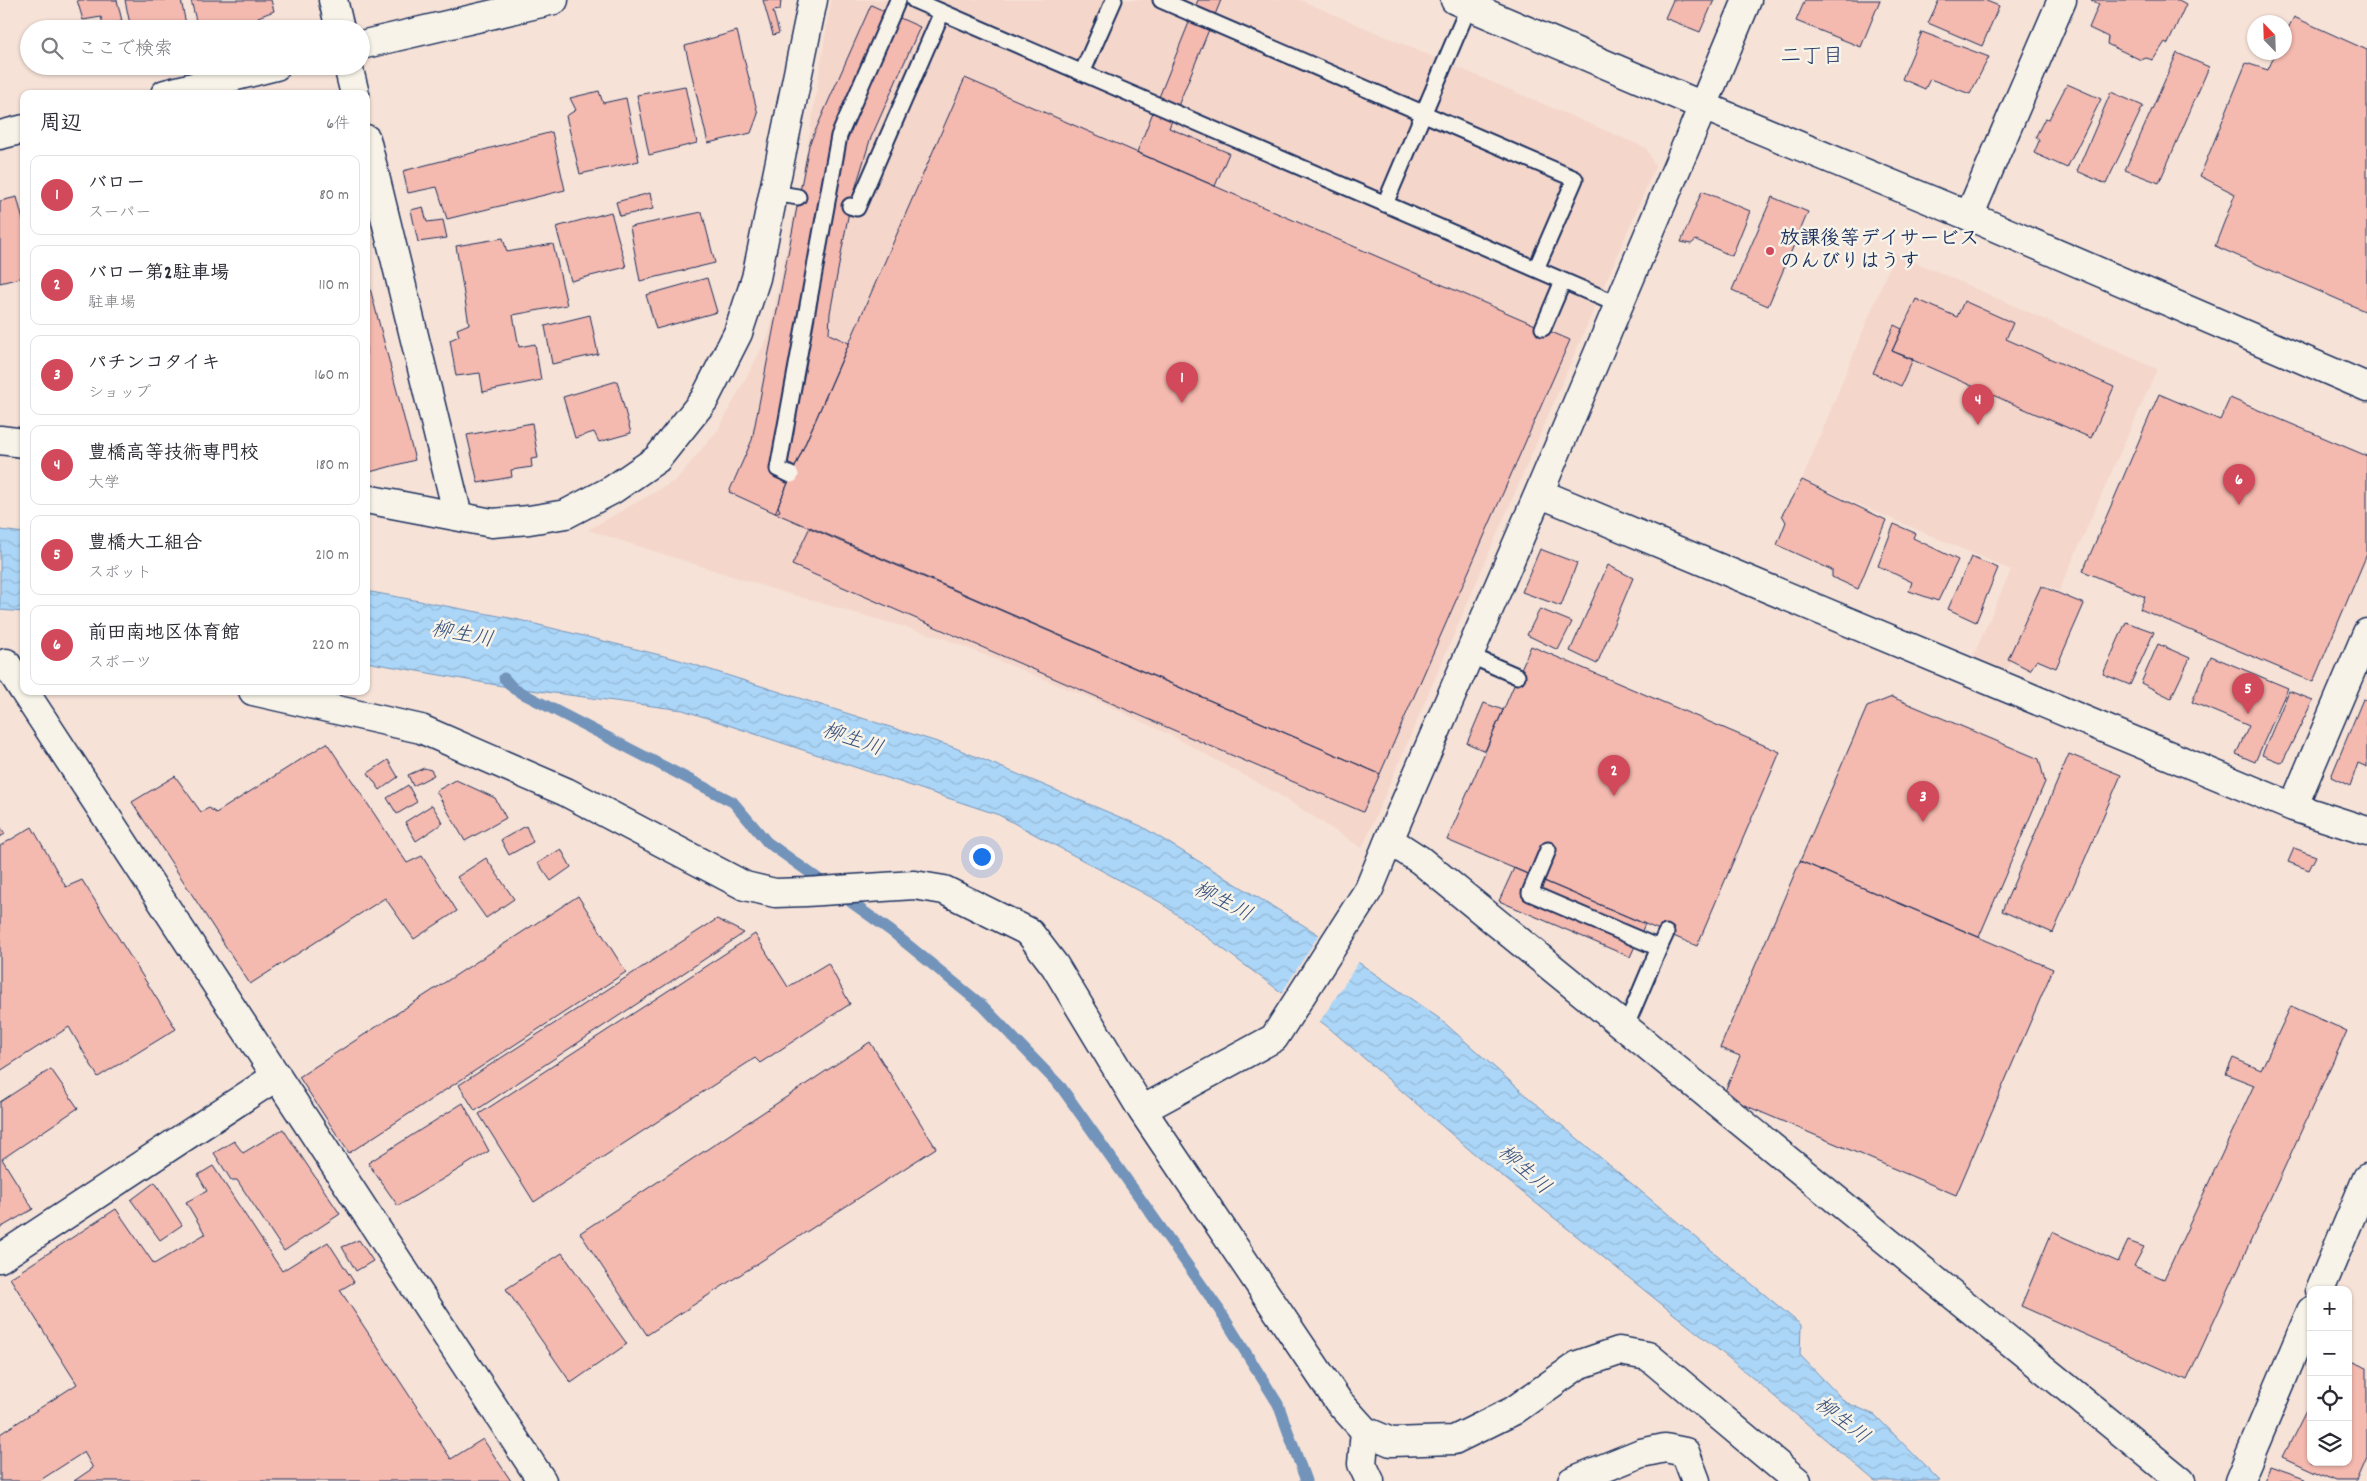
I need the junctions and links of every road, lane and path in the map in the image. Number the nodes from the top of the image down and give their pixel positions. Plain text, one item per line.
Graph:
1 (333, 0) edge
2 (554, 0) edge
3 (813, 0) edge
4 (898, 0) edge
5 (914, 0) edge
6 (1114, 0) edge
7 (1161, 0) edge
8 (1747, 0) edge
9 (2062, 0) edge
10 (1462, 3) edge
11 (942, 12) junction
12 (338, 20) edge
13 (370, 43) edge
14 (1082, 73) junction
15 (240, 75) edge
16 (350, 75) edge
17 (181, 90) edge
18 (354, 90) edge
19 (1703, 106) junction
20 (1423, 113) junction
21 (20, 130) edge
22 (0, 134) edge
23 (370, 155) edge
24 (1385, 204) junction
25 (850, 206) dead end
26 (1969, 216) junction
27 (1536, 269) junction
28 (1563, 281) junction
29 (1619, 304) junction
30 (1543, 328) dead end
31 (2367, 387) edge
32 (0, 440) edge
33 (20, 442) edge
34 (791, 475) dead end
35 (1539, 493) junction
36 (370, 500) edge
37 (458, 516) junction
38 (2367, 633) edge
39 (1469, 656) junction
40 (10, 664) edge
41 (1517, 676) dead end
42 (20, 683) edge
43 (27, 695) edge
44 (271, 695) edge
45 (2293, 807) junction
46 (2367, 831) edge
47 (1389, 840) junction
48 (1548, 850) dead end
49 (1666, 933) dead end
50 (1659, 948) junction
51 (1626, 1028) junction
52 (277, 1076) junction
53 (1142, 1110) junction
54 (2367, 1178) edge
55 (0, 1258) edge
56 (2322, 1286) edge
57 (2307, 1320) edge
58 (1365, 1431) junction
59 (542, 1481) edge
60 (1370, 1481) edge
61 (1572, 1481) edge
62 (1696, 1481) edge
63 (1797, 1481) edge
64 (2181, 1481) edge
65 (2239, 1481) edge

1 - 12 street
2 - 13 street
3 - 37 street
4 - 34 lane, bridge
5 - 11 lane
6 - 14 lane
7 - 20 lane
8 - 19 street
9 - 26 street
10 - 19 street
10 - 20 lane
11 - 14 lane
11 - 25 lane
14 - 24 lane
15 - 17 street
16 - 18 street
19 - 26 street
19 - 29 street
20 - 24 lane
20 - 27 lane
21 - 22 street
23 - 37 street
24 - 27 lane
26 - 31 street
27 - 28 lane
28 - 29 lane
28 - 30 lane
29 - 35 street
32 - 33 street
35 - 39 street
35 - 45 street
36 - 37 street
38 - 45 street
39 - 41 lane
39 - 47 street
40 - 42 street
43 - 52 street
44 - 53 street
45 - 46 street
47 - 51 street
47 - 53 street
48 - 50 lane
49 - 50 lane
50 - 51 lane
51 - 64 street
52 - 55 street
52 - 59 street
53 - 58 street
54 - 56 street
57 - 65 street
58 - 60 street
58 - 63 street
61 - 62 street

